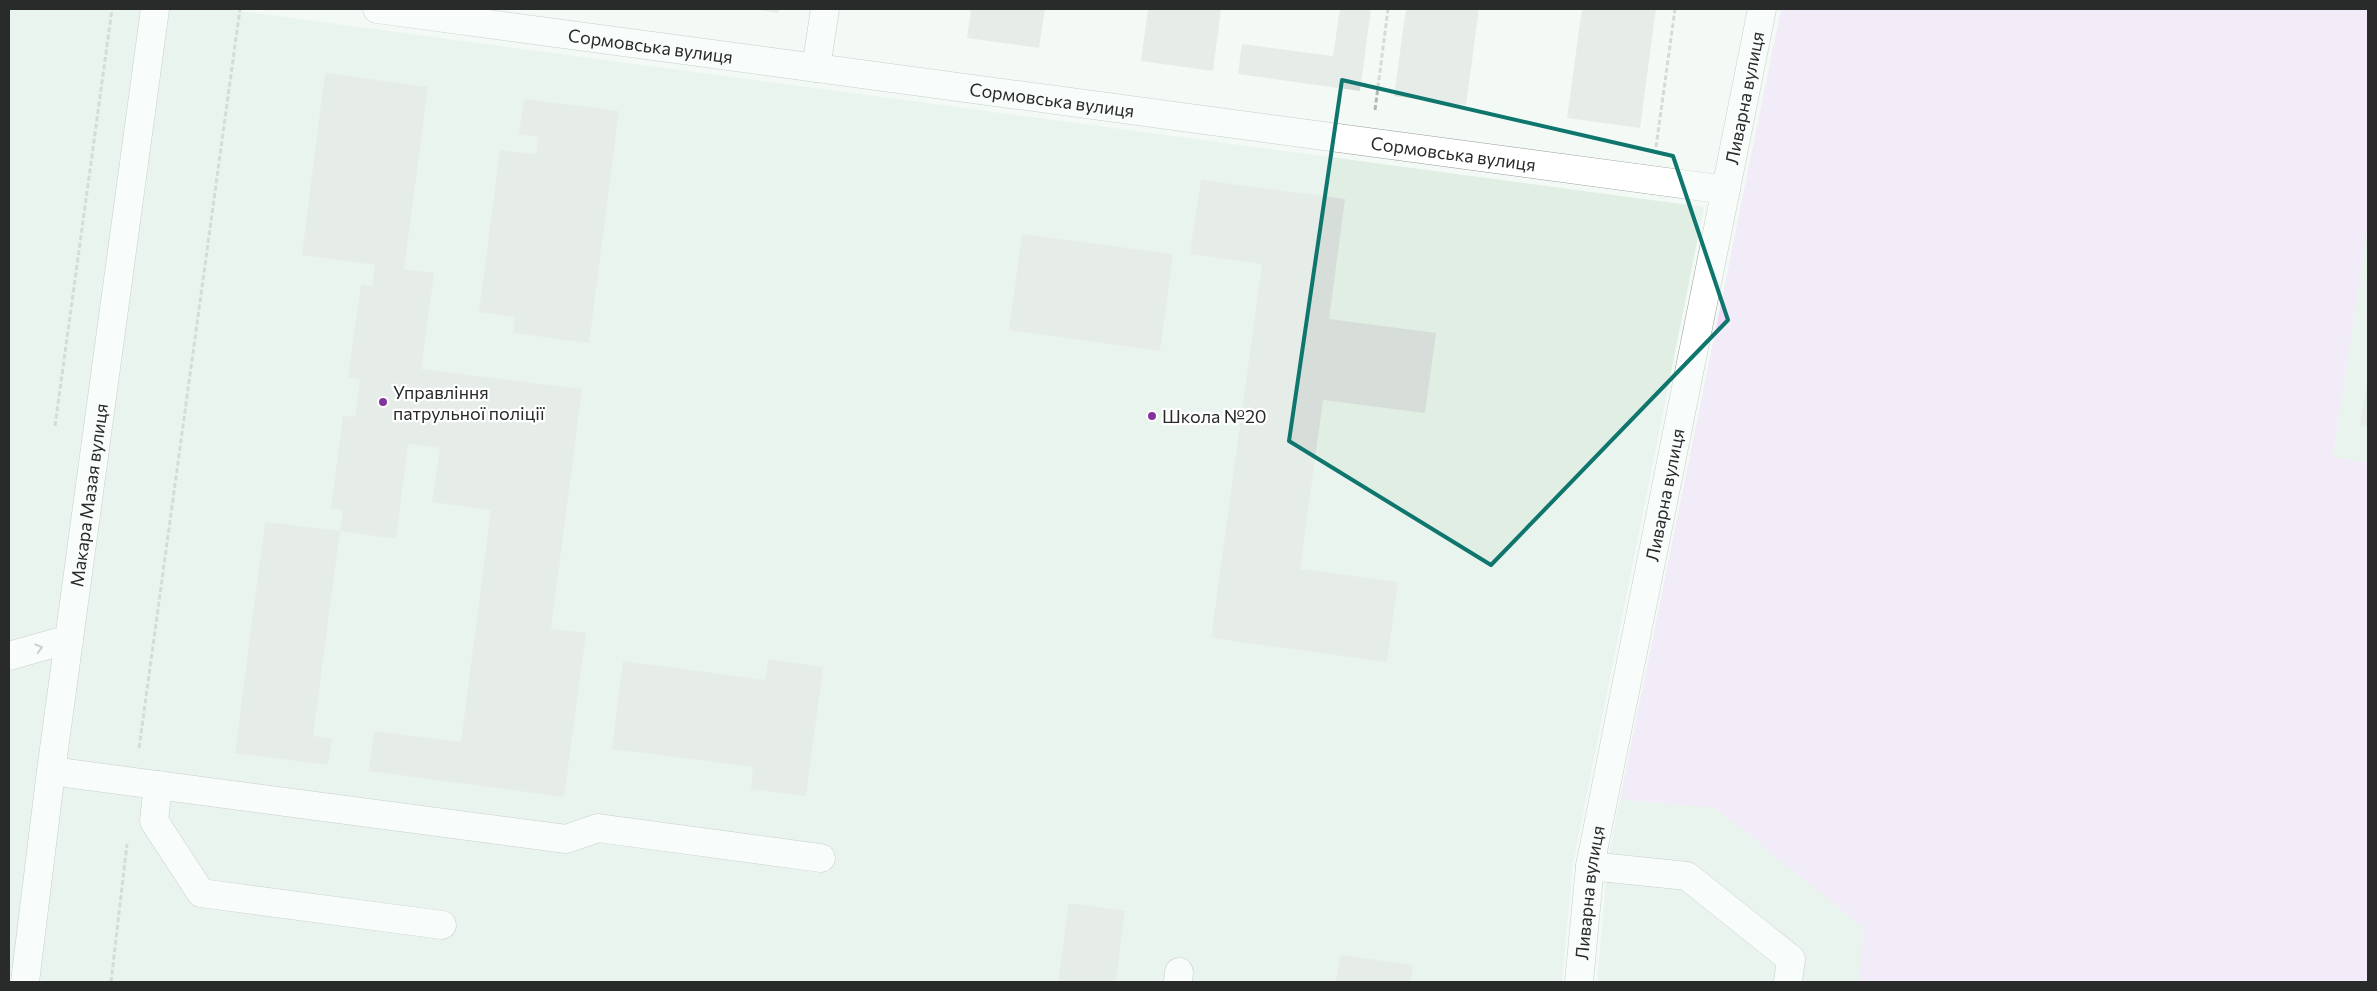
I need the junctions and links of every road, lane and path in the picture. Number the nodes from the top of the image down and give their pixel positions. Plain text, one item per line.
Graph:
1 (112, 9) edge
2 (155, 9) edge
3 (240, 9) edge
4 (377, 9) edge
5 (824, 9) edge
6 (1388, 9) edge
7 (1675, 9) edge
8 (1762, 9) edge
9 (546, 20) edge
10 (816, 68) junction
11 (1370, 142) junction
12 (1652, 180) junction
13 (1726, 190) junction
14 (54, 426) dead end
15 (69, 639) junction
16 (9, 656) edge
17 (51, 771) junction
18 (147, 783) junction
19 (128, 839) dead end
20 (820, 858) dead end
21 (1590, 866) junction
22 (442, 925) dead end
23 (25, 982) edge
24 (111, 982) edge
25 (1579, 982) edge
26 (1788, 982) edge

1 - 14 path
2 - 15 street, Макара Мазая вулиця
3 - 18 path
4 - 9 street, Сормовська вулиця
5 - 10 street
6 - 11 path
7 - 12 path
8 - 13 street, Ливарна вулиця
9 - 10 street, Сормовська вулиця
10 - 11 street, Сормовська вулиця
11 - 12 street, Сормовська вулиця
12 - 13 street, Сормовська вулиця
13 - 21 street, Ливарна вулиця
16 -> 15 street
15 - 17 street, Макара Мазая вулиця
17 - 18 street
17 - 23 street, Макара Мазая вулиця
18 - 20 street
18 - 22 street
19 - 24 path
21 - 25 street, Ливарна вулиця
21 - 26 street

